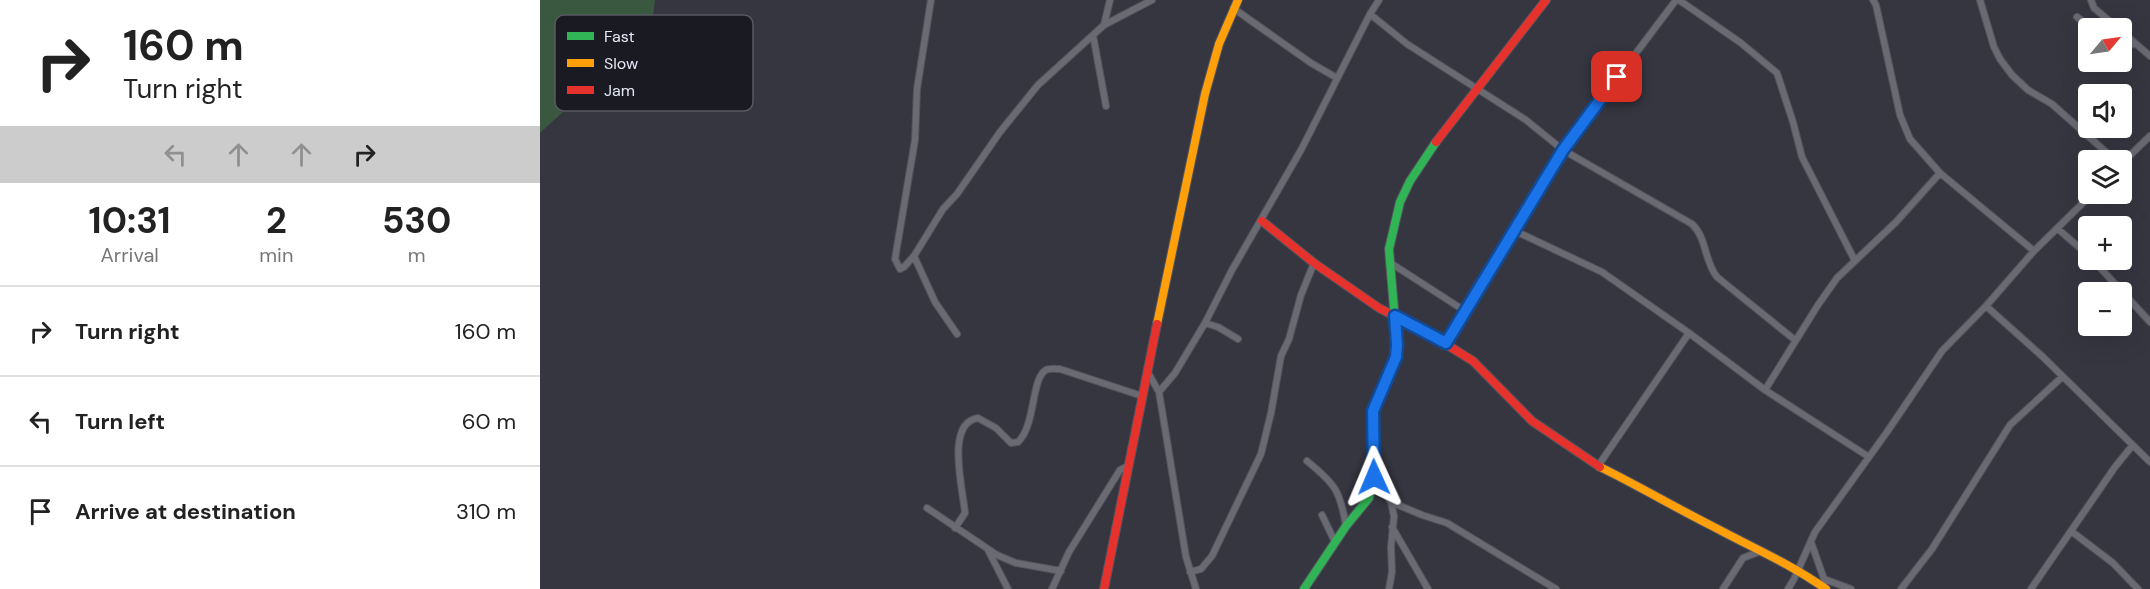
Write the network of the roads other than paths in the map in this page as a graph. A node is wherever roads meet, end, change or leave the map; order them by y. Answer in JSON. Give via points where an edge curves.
{"nodes":[{"id":1,"x":931,"y":0,"type":"edge"},
{"id":2,"x":1110,"y":0,"type":"edge"},
{"id":3,"x":1152,"y":0,"type":"edge"},
{"id":4,"x":1379,"y":0,"type":"edge"},
{"id":5,"x":1546,"y":0,"type":"edge"},
{"id":6,"x":1678,"y":0,"type":"edge"},
{"id":7,"x":1873,"y":0,"type":"edge"},
{"id":8,"x":1980,"y":0,"type":"edge"},
{"id":9,"x":2091,"y":0,"type":"edge"},
{"id":10,"x":1235,"y":4,"type":"edge"},
{"id":11,"x":1370,"y":14,"type":"junction"},
{"id":12,"x":2106,"y":18,"type":"edge"},
{"id":13,"x":1104,"y":25,"type":"junction"},
{"id":14,"x":1093,"y":35,"type":"junction"},
{"id":15,"x":2132,"y":40,"type":"edge"},
{"id":16,"x":2132,"y":44,"type":"edge"},
{"id":17,"x":2136,"y":44,"type":"junction"},
{"id":18,"x":2150,"y":56,"type":"edge"},
{"id":19,"x":1337,"y":78,"type":"junction"},
{"id":20,"x":1476,"y":89,"type":"junction"},
{"id":21,"x":1106,"y":106,"type":"dead end"},
{"id":22,"x":2150,"y":136,"type":"edge"},
{"id":23,"x":1563,"y":150,"type":"junction"},
{"id":24,"x":2104,"y":150,"type":"edge"},
{"id":25,"x":2132,"y":153,"type":"edge"},
{"id":26,"x":1940,"y":174,"type":"junction"},
{"id":27,"x":2082,"y":204,"type":"edge"},
{"id":28,"x":1262,"y":221,"type":"junction"},
{"id":29,"x":2058,"y":229,"type":"junction"},
{"id":30,"x":1513,"y":230,"type":"junction"},
{"id":31,"x":2078,"y":246,"type":"edge"},
{"id":32,"x":2034,"y":251,"type":"junction"},
{"id":33,"x":914,"y":256,"type":"junction"},
{"id":34,"x":1856,"y":261,"type":"junction"},
{"id":35,"x":1389,"y":262,"type":"junction"},
{"id":36,"x":1314,"y":263,"type":"junction"},
{"id":37,"x":2102,"y":270,"type":"edge"},
{"id":38,"x":1986,"y":306,"type":"junction"},
{"id":39,"x":1465,"y":311,"type":"junction"},
{"id":40,"x":1395,"y":316,"type":"junction"},
{"id":41,"x":2150,"y":322,"type":"edge"},
{"id":42,"x":1205,"y":323,"type":"junction"},
{"id":43,"x":1689,"y":333,"type":"junction"},
{"id":44,"x":957,"y":334,"type":"dead end"},
{"id":45,"x":1238,"y":339,"type":"dead end"},
{"id":46,"x":1795,"y":340,"type":"junction"},
{"id":47,"x":1446,"y":343,"type":"junction"},
{"id":48,"x":1147,"y":370,"type":"junction"},
{"id":49,"x":2062,"y":377,"type":"junction"},
{"id":50,"x":1765,"y":390,"type":"junction"},
{"id":51,"x":1159,"y":392,"type":"junction"},
{"id":52,"x":1142,"y":396,"type":"junction"},
{"id":53,"x":2132,"y":446,"type":"junction"},
{"id":54,"x":1869,"y":457,"type":"junction"},
{"id":55,"x":2148,"y":458,"type":"edge"},
{"id":56,"x":1307,"y":461,"type":"dead end"},
{"id":57,"x":1128,"y":466,"type":"junction"},
{"id":58,"x":1598,"y":466,"type":"junction"},
{"id":59,"x":1374,"y":477,"type":"junction"},
{"id":60,"x":1391,"y":502,"type":"junction"},
{"id":61,"x":927,"y":508,"type":"dead end"},
{"id":62,"x":1322,"y":515,"type":"dead end"},
{"id":63,"x":1346,"y":526,"type":"junction"},
{"id":64,"x":1392,"y":527,"type":"junction"},
{"id":65,"x":955,"y":528,"type":"junction"},
{"id":66,"x":2071,"y":531,"type":"junction"},
{"id":67,"x":1335,"y":542,"type":"junction"},
{"id":68,"x":1811,"y":542,"type":"junction"},
{"id":69,"x":988,"y":550,"type":"junction"},
{"id":70,"x":1761,"y":551,"type":"junction"},
{"id":71,"x":1798,"y":569,"type":"junction"},
{"id":72,"x":1061,"y":571,"type":"junction"},
{"id":73,"x":1190,"y":572,"type":"junction"},
{"id":74,"x":1824,"y":586,"type":"edge"},
{"id":75,"x":1008,"y":589,"type":"edge"},
{"id":76,"x":1052,"y":589,"type":"edge"},
{"id":77,"x":1104,"y":589,"type":"edge"},
{"id":78,"x":1196,"y":589,"type":"edge"},
{"id":79,"x":1304,"y":589,"type":"edge"},
{"id":80,"x":1389,"y":589,"type":"edge"},
{"id":81,"x":1428,"y":589,"type":"edge"},
{"id":82,"x":1556,"y":589,"type":"edge"},
{"id":83,"x":1723,"y":589,"type":"edge"},
{"id":84,"x":1788,"y":589,"type":"edge"},
{"id":85,"x":1851,"y":589,"type":"edge"},
{"id":86,"x":1901,"y":589,"type":"edge"},
{"id":87,"x":2031,"y":589,"type":"edge"},
{"id":88,"x":2138,"y":589,"type":"edge"}],
"edges":[{"from":1,"to":33,"type":"street","via":[[917,89],[915,140],[895,259],[900,269]]},
{"from":2,"to":13,"type":"street"},
{"from":3,"to":13,"type":"street"},
{"from":4,"to":11,"type":"street"},
{"from":5,"to":20,"type":"street"},
{"from":6,"to":23,"type":"street"},
{"from":6,"to":34,"type":"street","via":[[1777,73],[1802,157]]},
{"from":7,"to":26,"type":"street","via":[[1900,115],[1910,139]]},
{"from":8,"to":24,"type":"street","via":[[1994,47],[2012,75]]},
{"from":9,"to":12,"type":"street"},
{"from":10,"to":19,"type":"street","via":[[1311,63]]},
{"from":10,"to":48,"type":"street","via":[[1200,115]]},
{"from":11,"to":19,"type":"street"},
{"from":11,"to":20,"type":"street","via":[[1407,44]]},
{"from":13,"to":14,"type":"street"},
{"from":14,"to":21,"type":"street"},
{"from":14,"to":33,"type":"street","via":[[1038,85],[943,209]]},
{"from":15,"to":17,"type":"street"},
{"from":16,"to":17,"type":"street"},
{"from":17,"to":18,"type":"street"},
{"from":19,"to":28,"type":"street"},
{"from":20,"to":23,"type":"street","via":[[1526,120]]},
{"from":20,"to":35,"type":"street","via":[[1410,181],[1394,224]]},
{"from":22,"to":25,"type":"street"},
{"from":23,"to":30,"type":"street"},
{"from":23,"to":46,"type":"street","via":[[1692,224],[1700,234],[1716,277]]},
{"from":26,"to":32,"type":"street"},
{"from":26,"to":34,"type":"street"},
{"from":27,"to":29,"type":"street"},
{"from":28,"to":36,"type":"street"},
{"from":28,"to":42,"type":"street"},
{"from":29,"to":31,"type":"street"},
{"from":29,"to":32,"type":"street"},
{"from":30,"to":39,"type":"street"},
{"from":30,"to":43,"type":"street","via":[[1602,272]]},
{"from":32,"to":38,"type":"street"},
{"from":33,"to":44,"type":"street","via":[[935,302]]},
{"from":34,"to":46,"type":"street","via":[[1837,278]]},
{"from":35,"to":39,"type":"street"},
{"from":35,"to":40,"type":"street"},
{"from":36,"to":40,"type":"street"},
{"from":36,"to":73,"type":"street","via":[[1281,356],[1262,454],[1212,556],[1201,569]]},
{"from":37,"to":41,"type":"street"},
{"from":38,"to":49,"type":"street"},
{"from":38,"to":54,"type":"street","via":[[1942,351]]},
{"from":39,"to":47,"type":"street"},
{"from":40,"to":47,"type":"street"},
{"from":40,"to":59,"type":"street","via":[[1396,357],[1373,411]]},
{"from":42,"to":45,"type":"street"},
{"from":42,"to":51,"type":"street"},
{"from":43,"to":50,"type":"street"},
{"from":43,"to":58,"type":"street"},
{"from":46,"to":50,"type":"street"},
{"from":47,"to":58,"type":"street","via":[[1481,368],[1532,421]]},
{"from":48,"to":51,"type":"street"},
{"from":48,"to":52,"type":"street"},
{"from":49,"to":53,"type":"street"},
{"from":49,"to":86,"type":"street","via":[[2010,425],[1932,549]]},
{"from":50,"to":54,"type":"street"},
{"from":51,"to":73,"type":"street"},
{"from":52,"to":57,"type":"street"},
{"from":52,"to":65,"type":"street","via":[[1051,369],[1039,378],[1027,432],[1018,442],[1011,443],[978,418],[966,422],[958,454],[965,513]]},
{"from":53,"to":55,"type":"street"},
{"from":53,"to":66,"type":"street"},
{"from":54,"to":68,"type":"street"},
{"from":56,"to":63,"type":"street","via":[[1335,485]]},
{"from":57,"to":72,"type":"street","via":[[1120,470]]},
{"from":57,"to":77,"type":"street"},
{"from":58,"to":70,"type":"street"},
{"from":59,"to":60,"type":"street"},
{"from":59,"to":63,"type":"street","via":[[1369,498]]},
{"from":60,"to":64,"type":"street"},
{"from":60,"to":82,"type":"street","via":[[1447,523]]},
{"from":61,"to":65,"type":"street"},
{"from":62,"to":67,"type":"street"},
{"from":63,"to":67,"type":"street"},
{"from":64,"to":80,"type":"street"},
{"from":64,"to":81,"type":"street"},
{"from":65,"to":69,"type":"street"},
{"from":66,"to":87,"type":"street"},
{"from":66,"to":88,"type":"street","via":[[2113,563]]},
{"from":67,"to":79,"type":"street"},
{"from":68,"to":71,"type":"street"},
{"from":68,"to":74,"type":"street"},
{"from":69,"to":72,"type":"street","via":[[1016,563]]},
{"from":69,"to":75,"type":"street"},
{"from":70,"to":71,"type":"street"},
{"from":70,"to":83,"type":"street","via":[[1743,558]]},
{"from":71,"to":74,"type":"street"},
{"from":71,"to":84,"type":"street"},
{"from":72,"to":76,"type":"street"},
{"from":73,"to":78,"type":"street"},
{"from":74,"to":85,"type":"street"}]}
